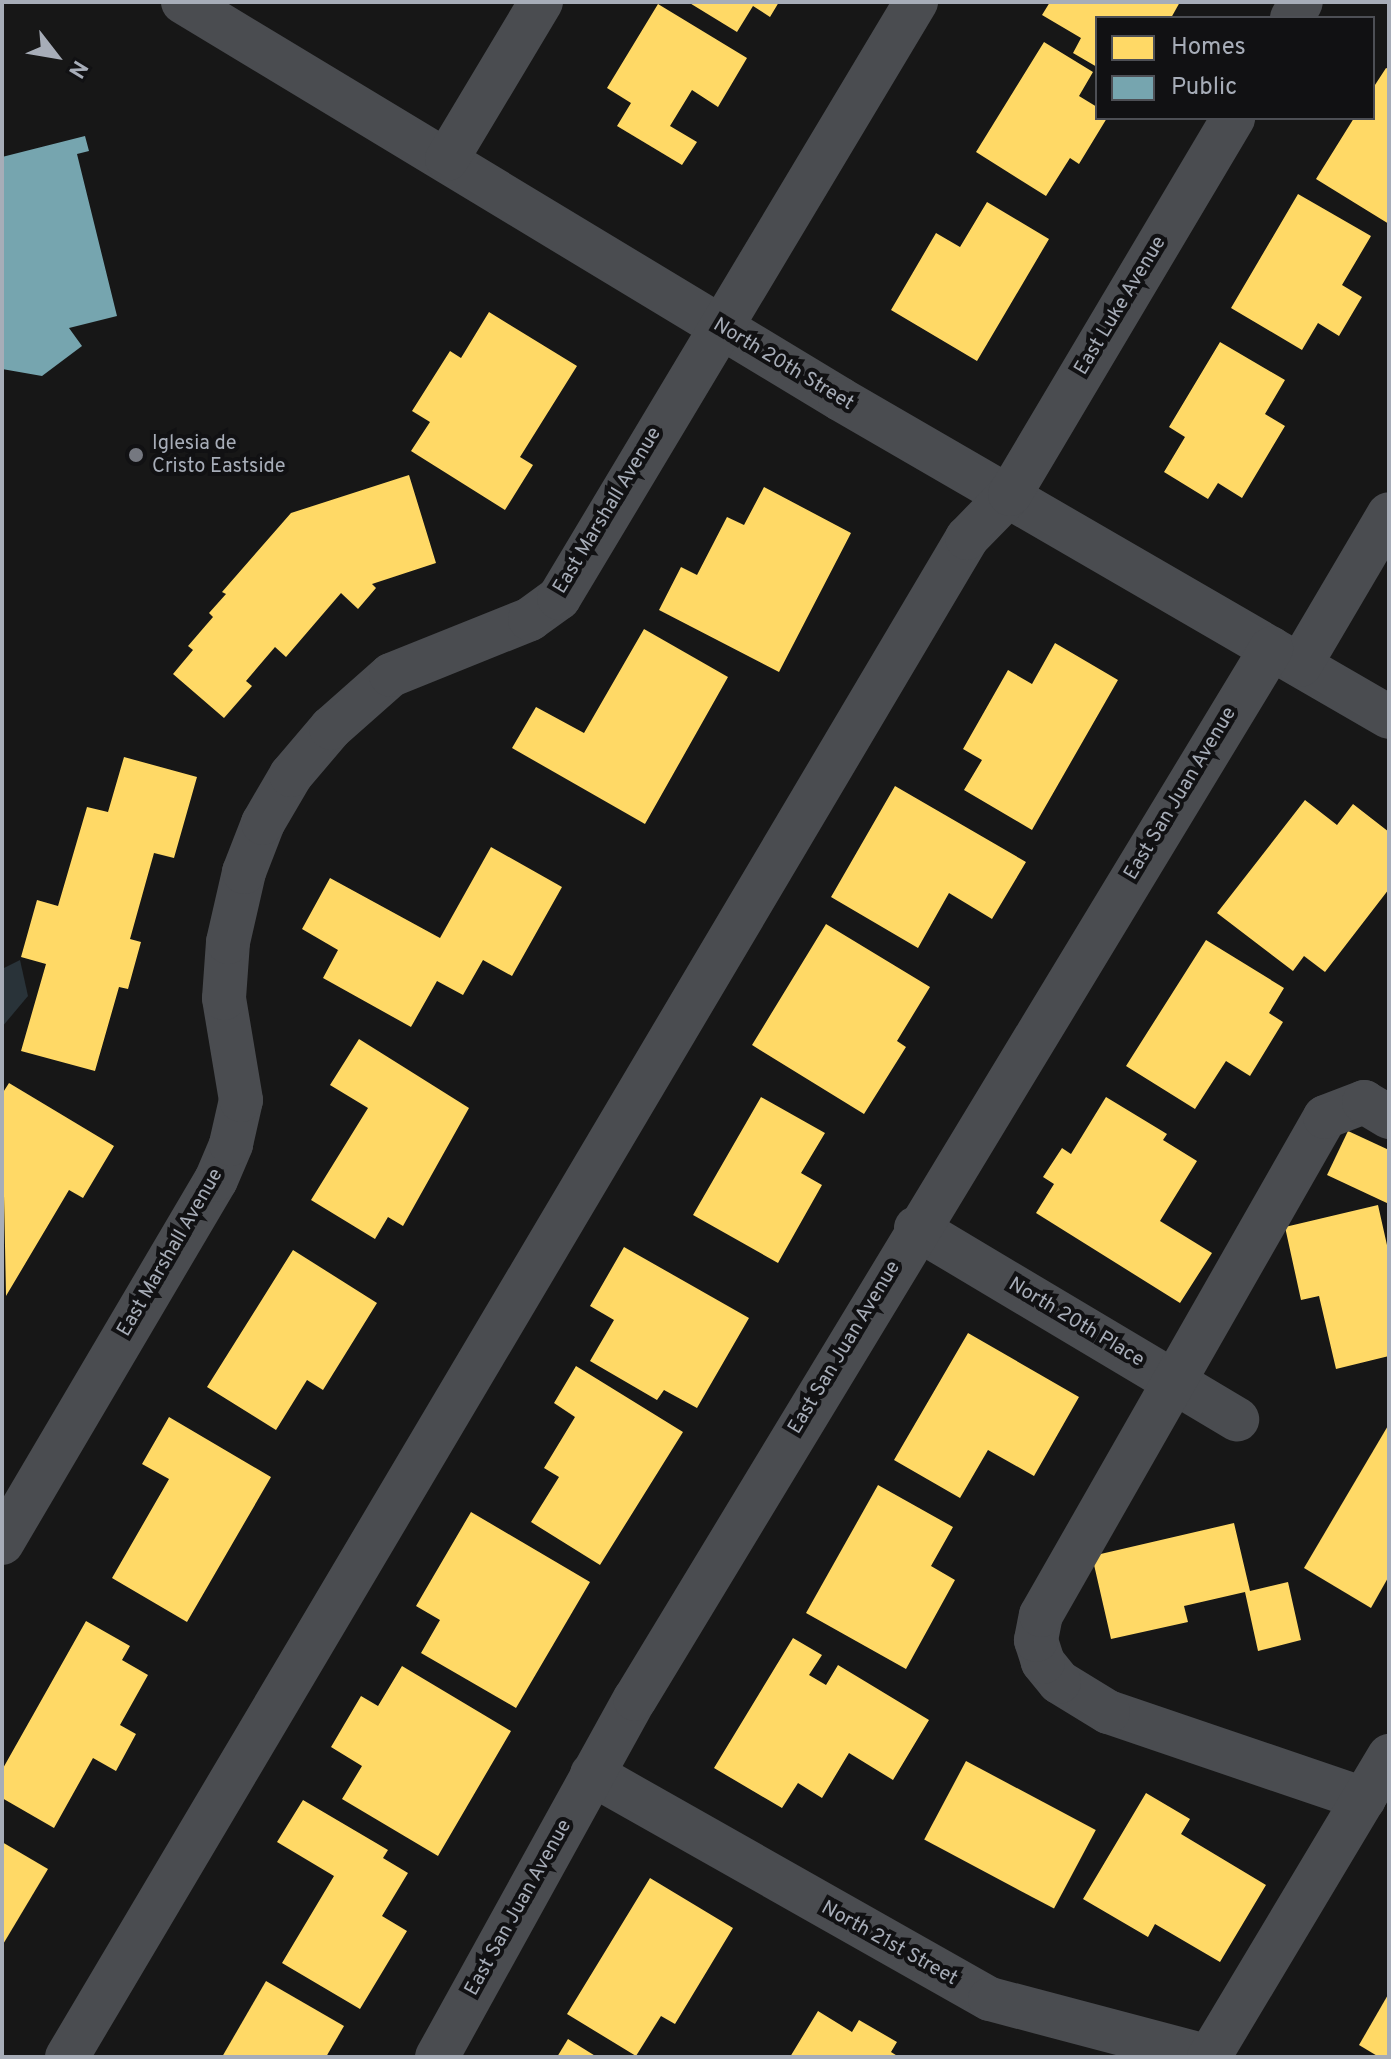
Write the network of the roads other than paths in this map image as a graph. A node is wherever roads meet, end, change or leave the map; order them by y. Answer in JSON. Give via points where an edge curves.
{"nodes":[{"id":1,"x":541,"y":2,"type":"edge"},
{"id":2,"x":916,"y":2,"type":"edge"},
{"id":3,"x":187,"y":3,"type":"edge"},
{"id":4,"x":1232,"y":120,"type":"edge"},
{"id":5,"x":447,"y":159,"type":"junction"},
{"id":6,"x":721,"y":328,"type":"junction"},
{"id":7,"x":1010,"y":494,"type":"junction"},
{"id":8,"x":1389,"y":514,"type":"edge"},
{"id":9,"x":1285,"y":657,"type":"junction"},
{"id":10,"x":1389,"y":717,"type":"edge"},
{"id":11,"x":1389,"y":1117,"type":"edge"},
{"id":12,"x":916,"y":1228,"type":"junction"},
{"id":13,"x":1173,"y":1380,"type":"junction"},
{"id":14,"x":1237,"y":1419,"type":"dead end"},
{"id":15,"x":2,"y":1543,"type":"edge"},
{"id":16,"x":1389,"y":1756,"type":"edge"},
{"id":17,"x":592,"y":1774,"type":"junction"},
{"id":18,"x":1364,"y":1799,"type":"junction"},
{"id":19,"x":67,"y":2057,"type":"edge"},
{"id":20,"x":437,"y":2057,"type":"edge"},
{"id":21,"x":1210,"y":2057,"type":"edge"}],
"edges":[{"from":1,"to":5,"type":"street"},
{"from":2,"to":6,"type":"street","name":"East Marshall Avenue"},
{"from":3,"to":5,"type":"street","name":"North 20th Street"},
{"from":4,"to":7,"type":"street","name":"East Luke Avenue"},
{"from":5,"to":6,"type":"street","name":"North 20th Street"},
{"from":6,"to":7,"type":"street","name":"North 20th Street"},
{"from":6,"to":15,"type":"street","name":"East Marshall Avenue","via":[[559,598],[530,619],[391,675],[331,728],[284,787],[244,872],[228,942],[224,998],[241,1100],[231,1144],[209,1192]]},
{"from":7,"to":9,"type":"street","name":"North 20th Street"},
{"from":7,"to":19,"type":"street","name":"East Luke Avenue","via":[[967,538]]},
{"from":8,"to":9,"type":"street","name":"East San Juan Avenue"},
{"from":9,"to":10,"type":"street","name":"North 20th Street"},
{"from":9,"to":12,"type":"street","name":"East San Juan Avenue"},
{"from":11,"to":13,"type":"street","via":[[1364,1102],[1325,1117]]},
{"from":12,"to":13,"type":"street","name":"North 20th Place"},
{"from":12,"to":17,"type":"street","name":"East San Juan Avenue"},
{"from":13,"to":14,"type":"street","name":"North 20th Place"},
{"from":13,"to":18,"type":"street","via":[[1041,1615],[1036,1640],[1043,1662],[1059,1682],[1108,1712]]},
{"from":16,"to":18,"type":"street"},
{"from":17,"to":20,"type":"street","name":"East San Juan Avenue"},
{"from":17,"to":21,"type":"street","name":"North 21st Street","via":[[990,1999]]},
{"from":18,"to":21,"type":"street"}]}
